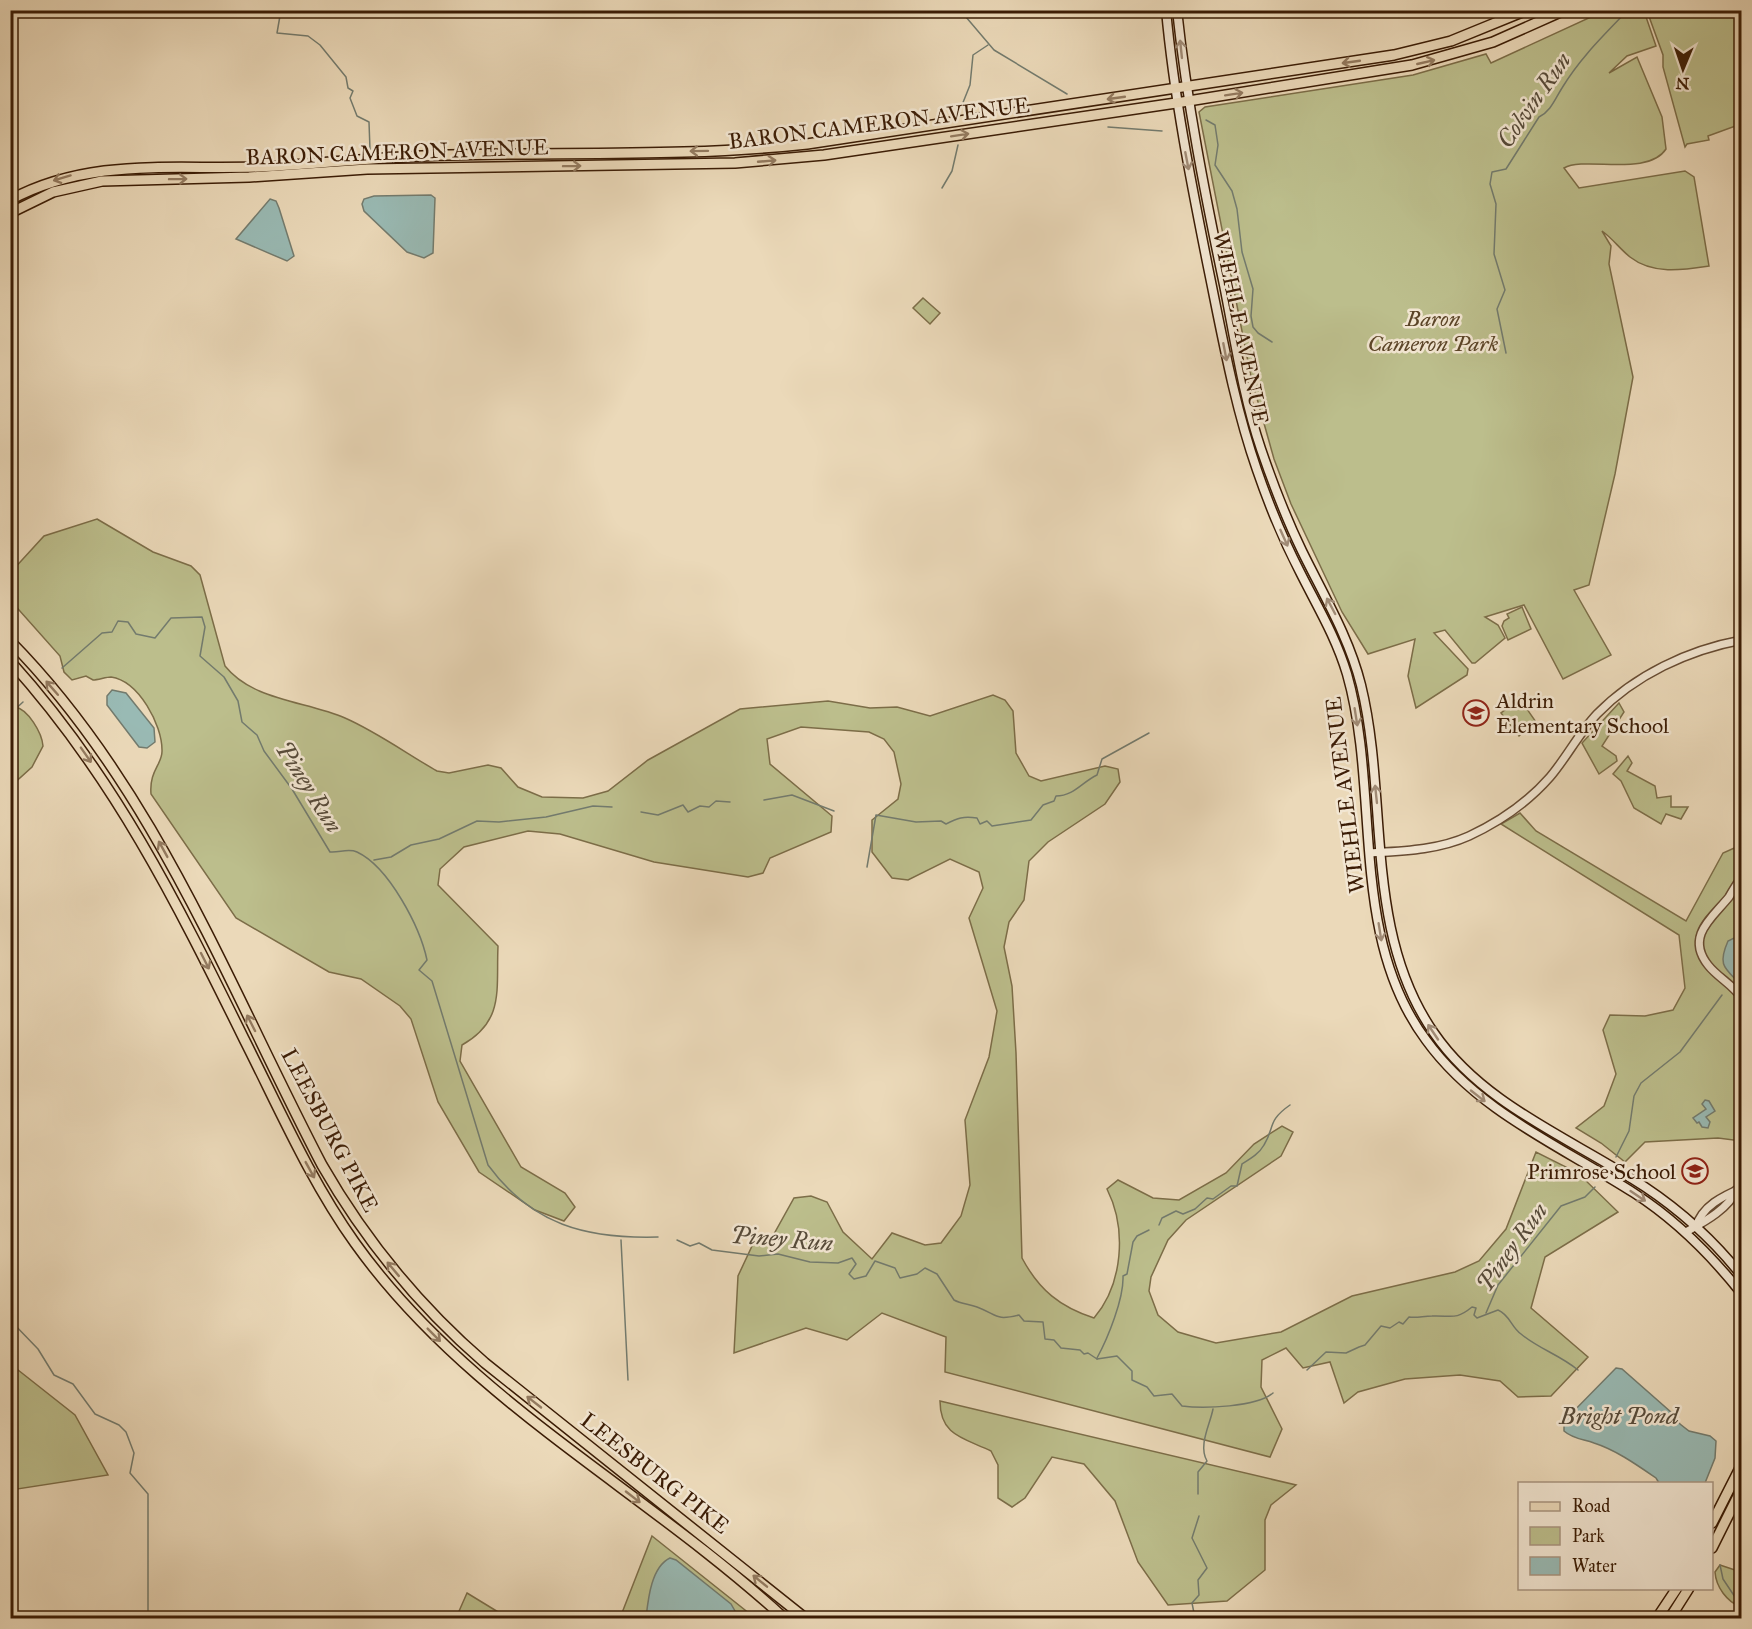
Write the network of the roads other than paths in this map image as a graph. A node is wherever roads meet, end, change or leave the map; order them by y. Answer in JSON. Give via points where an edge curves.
{"nodes":[{"id":1,"x":1166,"y":10,"type":"edge"},
{"id":2,"x":1177,"y":10,"type":"edge"},
{"id":3,"x":1527,"y":10,"type":"edge"},
{"id":4,"x":1565,"y":10,"type":"edge"},
{"id":5,"x":1186,"y":88,"type":"junction"},
{"id":6,"x":1174,"y":89,"type":"junction"},
{"id":7,"x":1188,"y":101,"type":"junction"},
{"id":8,"x":1176,"y":103,"type":"junction"},
{"id":9,"x":10,"y":200,"type":"edge"},
{"id":10,"x":10,"y":213,"type":"edge"},
{"id":11,"x":1742,"y":640,"type":"edge"},
{"id":12,"x":10,"y":641,"type":"edge"},
{"id":13,"x":10,"y":661,"type":"edge"},
{"id":14,"x":1382,"y":852,"type":"junction"},
{"id":15,"x":1371,"y":853,"type":"junction"},
{"id":16,"x":1742,"y":877,"type":"edge"},
{"id":17,"x":1742,"y":999,"type":"edge"},
{"id":18,"x":274,"y":1099,"type":"junction"},
{"id":19,"x":322,"y":1165,"type":"junction"},
{"id":20,"x":1739,"y":1189,"type":"edge"},
{"id":21,"x":1696,"y":1227,"type":"junction"},
{"id":22,"x":1686,"y":1232,"type":"junction"},
{"id":23,"x":1742,"y":1276,"type":"edge"},
{"id":24,"x":1742,"y":1294,"type":"edge"},
{"id":25,"x":522,"y":1410,"type":"junction"},
{"id":26,"x":597,"y":1451,"type":"junction"},
{"id":27,"x":1742,"y":1464,"type":"edge"},
{"id":28,"x":1742,"y":1488,"type":"edge"},
{"id":29,"x":1713,"y":1521,"type":"edge"},
{"id":30,"x":1713,"y":1546,"type":"edge"},
{"id":31,"x":1676,"y":1590,"type":"edge"},
{"id":32,"x":1688,"y":1590,"type":"edge"},
{"id":33,"x":784,"y":1618,"type":"edge"},
{"id":34,"x":805,"y":1618,"type":"edge"},
{"id":35,"x":1656,"y":1618,"type":"edge"},
{"id":36,"x":1670,"y":1618,"type":"edge"}],
"edges":[{"from":1,"to":6,"type":"main road","name":"WIEHLE AVENUE"},
{"from":5,"to":2,"type":"main road","name":"WIEHLE AVENUE","one_way":true},
{"from":3,"to":5,"type":"main road","name":"BARON CAMERON AVENUE","one_way":true,"via":[[1471,34],[1414,51]]},
{"from":7,"to":4,"type":"main road","name":"BARON CAMERON AVENUE","one_way":true,"via":[[1429,61],[1493,42]]},
{"from":5,"to":6,"type":"main road","name":"BARON CAMERON AVENUE"},
{"from":5,"to":7,"type":"main road","name":"WIEHLE AVENUE"},
{"from":6,"to":8,"type":"main road","name":"WIEHLE AVENUE"},
{"from":6,"to":9,"type":"main road","name":"BARON CAMERON AVENUE","one_way":true,"via":[[835,140],[754,148],[416,156],[261,167],[105,170],[56,180]]},
{"from":7,"to":8,"type":"main road","name":"BARON CAMERON AVENUE"},
{"from":14,"to":7,"type":"main road","name":"WIEHLE AVENUE","one_way":true,"via":[[1358,675],[1345,634],[1288,520],[1260,445],[1241,372]]},
{"from":10,"to":8,"type":"main road","name":"BARON CAMERON AVENUE","one_way":true,"via":[[53,192],[102,181],[367,169],[758,161]]},
{"from":8,"to":15,"type":"main road","name":"WIEHLE AVENUE","one_way":true,"via":[[1247,441],[1279,528],[1328,624],[1347,673],[1358,728]]},
{"from":11,"to":14,"type":"street","via":[[1679,659],[1638,681],[1597,714],[1549,778],[1492,824],[1438,846]]},
{"from":19,"to":12,"type":"main road","name":"LEESBURG PIKE","one_way":true,"via":[[155,834],[81,724]]},
{"from":13,"to":18,"type":"main road","name":"LEESBURG PIKE","one_way":true,"via":[[70,732],[138,834]]},
{"from":14,"to":15,"type":"street"},
{"from":21,"to":14,"type":"main road","name":"WIEHLE AVENUE","one_way":true,"via":[[1659,1197],[1482,1086],[1451,1055],[1414,999],[1396,951]]},
{"from":15,"to":22,"type":"main road","name":"WIEHLE AVENUE","one_way":true,"via":[[1383,948],[1401,1001],[1441,1061],[1463,1084],[1509,1118],[1651,1204]]},
{"from":16,"to":17,"type":"street","via":[[1707,918],[1700,941],[1707,964]]},
{"from":18,"to":19,"type":"main road","via":[[286,1106],[306,1146]]},
{"from":18,"to":25,"type":"main road","name":"LEESBURG PIKE","one_way":true,"via":[[322,1192],[378,1273],[454,1354]]},
{"from":26,"to":19,"type":"main road","name":"LEESBURG PIKE","one_way":true,"via":[[485,1363],[435,1317],[368,1238]]},
{"from":20,"to":21,"type":"street","via":[[1728,1192],[1703,1212]]},
{"from":21,"to":22,"type":"street"},
{"from":21,"to":23,"type":"main road","name":"WIEHLE AVENUE"},
{"from":22,"to":24,"type":"main road","name":"WIEHLE AVENUE"},
{"from":25,"to":26,"type":"main road","via":[[588,1454]]},
{"from":25,"to":33,"type":"main road","name":"LEESBURG PIKE","one_way":true},
{"from":34,"to":26,"type":"main road","name":"LEESBURG PIKE","one_way":true},
{"from":27,"to":29,"type":"main road"},
{"from":28,"to":30,"type":"main road"},
{"from":31,"to":35,"type":"main road"},
{"from":32,"to":36,"type":"main road"}]}
